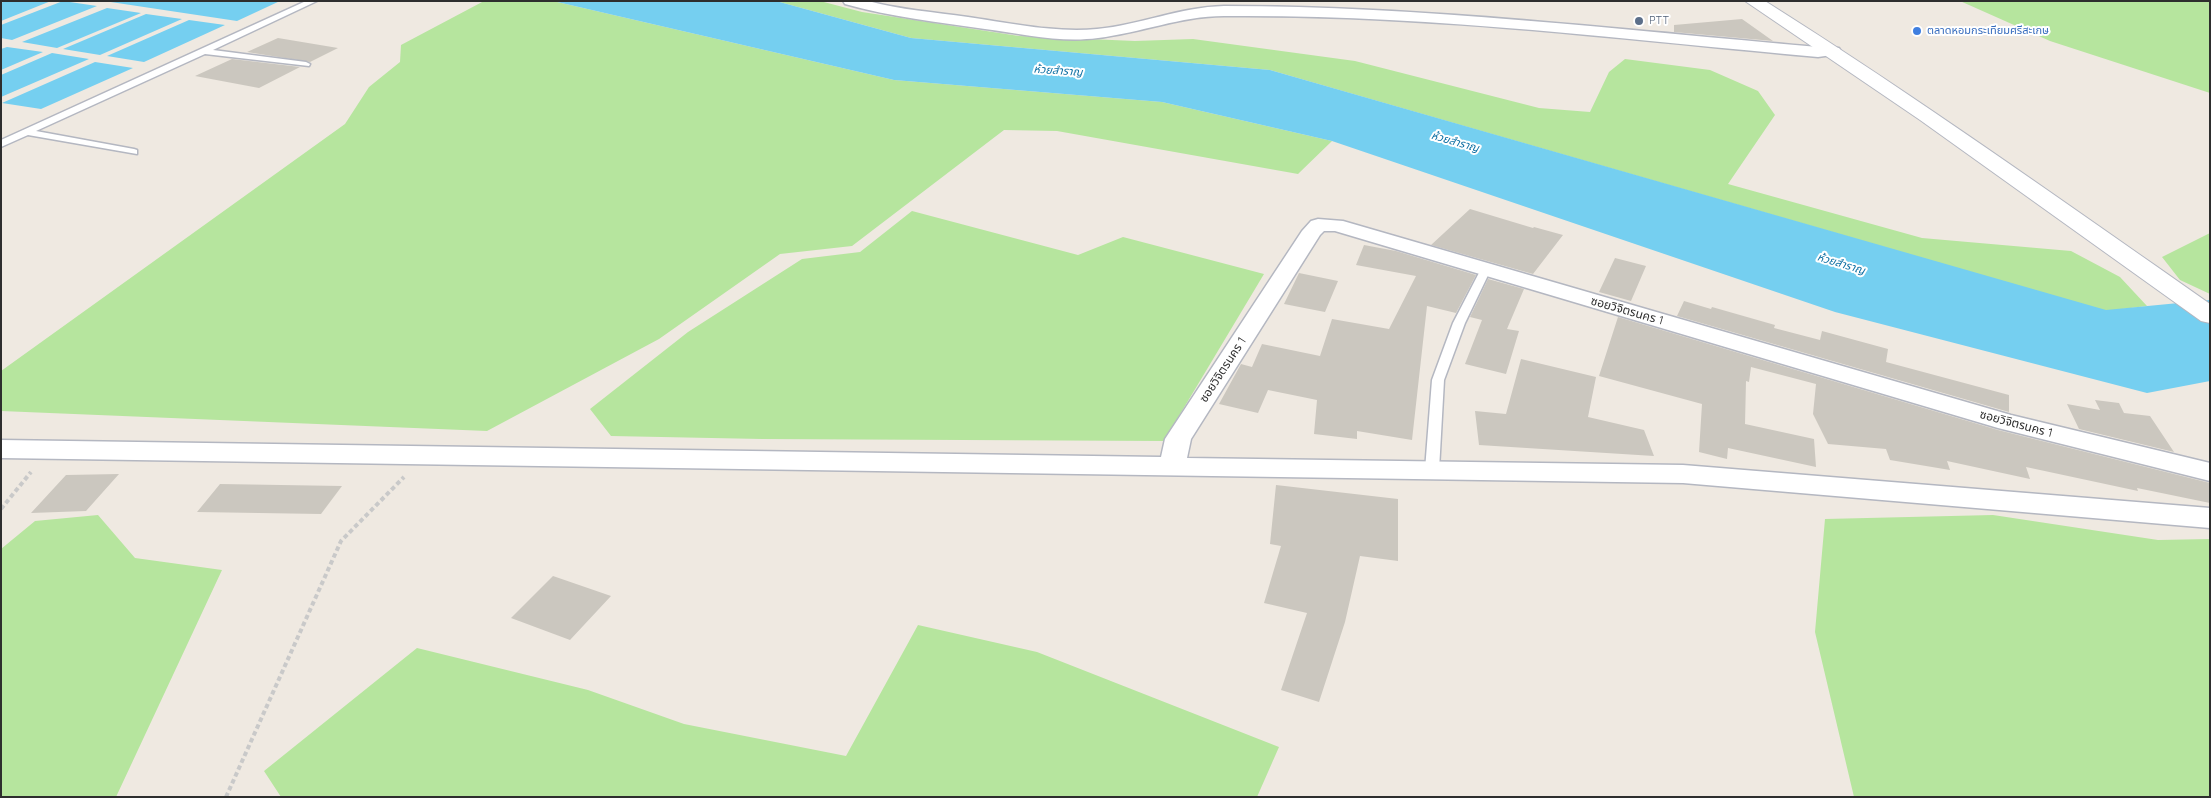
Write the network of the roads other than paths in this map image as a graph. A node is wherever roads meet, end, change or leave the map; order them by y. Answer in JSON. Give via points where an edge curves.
{"nodes":[{"id":1,"x":313,"y":1,"type":"edge"},
{"id":2,"x":850,"y":1,"type":"edge"},
{"id":3,"x":1753,"y":1,"type":"edge"},
{"id":4,"x":204,"y":51,"type":"junction"},
{"id":5,"x":1833,"y":51,"type":"junction"},
{"id":6,"x":306,"y":64,"type":"dead end"},
{"id":7,"x":26,"y":132,"type":"junction"},
{"id":8,"x":1,"y":144,"type":"edge"},
{"id":9,"x":134,"y":152,"type":"dead end"},
{"id":10,"x":1486,"y":269,"type":"junction"},
{"id":11,"x":2210,"y":316,"type":"edge"},
{"id":12,"x":1,"y":449,"type":"edge"},
{"id":13,"x":1172,"y":466,"type":"junction"},
{"id":14,"x":1432,"y":470,"type":"junction"},
{"id":15,"x":2210,"y":472,"type":"edge"},
{"id":16,"x":2210,"y":518,"type":"edge"}],
"edges":[{"from":1,"to":4,"type":"lane"},
{"from":2,"to":5,"type":"street","via":[[880,9],[1048,33],[1096,34],[1179,16],[1221,11],[1448,19]]},
{"from":3,"to":5,"type":"street"},
{"from":4,"to":6,"type":"lane"},
{"from":4,"to":7,"type":"lane"},
{"from":5,"to":11,"type":"street","via":[[1977,148]]},
{"from":7,"to":8,"type":"lane"},
{"from":7,"to":9,"type":"lane"},
{"from":10,"to":13,"type":"street","name":"ซอยวิจิตรนคร 1","via":[[1336,225],[1318,225],[1178,439]]},
{"from":10,"to":14,"type":"lane","via":[[1459,323],[1438,380]]},
{"from":10,"to":15,"type":"street","name":"ซอยวิจิตรนคร 1","via":[[2007,422]]},
{"from":12,"to":13,"type":"street"},
{"from":13,"to":14,"type":"street"},
{"from":14,"to":16,"type":"street","via":[[1683,474]]}]}
